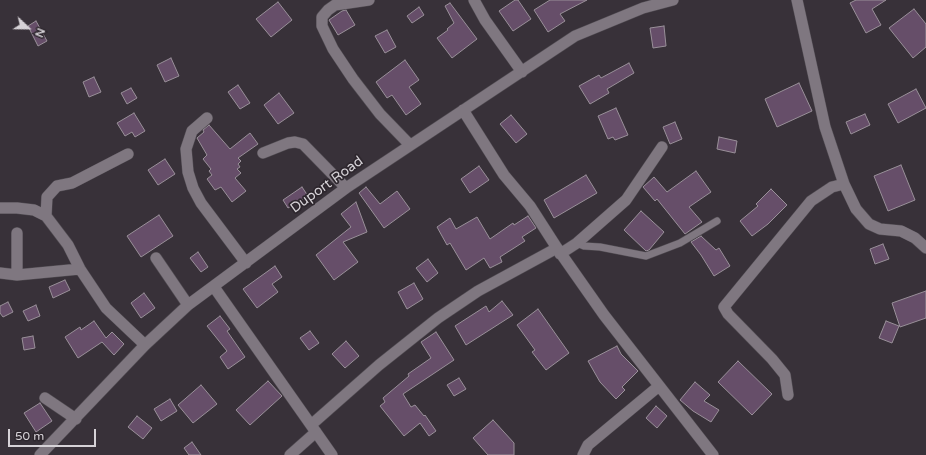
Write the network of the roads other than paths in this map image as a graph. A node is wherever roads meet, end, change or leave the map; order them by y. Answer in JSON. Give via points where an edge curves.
{"nodes":[{"id":1,"x":369,"y":0,"type":"edge"},
{"id":2,"x":474,"y":0,"type":"edge"},
{"id":3,"x":673,"y":0,"type":"edge"},
{"id":4,"x":797,"y":0,"type":"edge"},
{"id":5,"x":641,"y":4,"type":"edge"},
{"id":6,"x":522,"y":72,"type":"junction"},
{"id":7,"x":463,"y":110,"type":"junction"},
{"id":8,"x":207,"y":118,"type":"dead end"},
{"id":9,"x":410,"y":145,"type":"junction"},
{"id":10,"x":662,"y":147,"type":"dead end"},
{"id":11,"x":263,"y":153,"type":"dead end"},
{"id":12,"x":128,"y":154,"type":"dead end"},
{"id":13,"x":844,"y":184,"type":"junction"},
{"id":14,"x":346,"y":188,"type":"junction"},
{"id":15,"x":0,"y":208,"type":"edge"},
{"id":16,"x":46,"y":216,"type":"junction"},
{"id":17,"x":717,"y":221,"type":"dead end"},
{"id":18,"x":17,"y":233,"type":"dead end"},
{"id":19,"x":577,"y":243,"type":"junction"},
{"id":20,"x":926,"y":248,"type":"edge"},
{"id":21,"x":558,"y":251,"type":"junction"},
{"id":22,"x":156,"y":258,"type":"dead end"},
{"id":23,"x":246,"y":263,"type":"junction"},
{"id":24,"x":80,"y":269,"type":"junction"},
{"id":25,"x":0,"y":273,"type":"edge"},
{"id":26,"x":17,"y":275,"type":"junction"},
{"id":27,"x":214,"y":287,"type":"junction"},
{"id":28,"x":188,"y":306,"type":"junction"},
{"id":29,"x":145,"y":345,"type":"junction"},
{"id":30,"x":659,"y":386,"type":"junction"},
{"id":31,"x":788,"y":395,"type":"dead end"},
{"id":32,"x":45,"y":398,"type":"dead end"},
{"id":33,"x":76,"y":419,"type":"junction"},
{"id":34,"x":314,"y":428,"type":"junction"},
{"id":35,"x":40,"y":455,"type":"edge"},
{"id":36,"x":290,"y":455,"type":"edge"},
{"id":37,"x":332,"y":455,"type":"edge"},
{"id":38,"x":583,"y":455,"type":"edge"},
{"id":39,"x":713,"y":455,"type":"edge"}],
"edges":[{"from":1,"to":9,"type":"street","via":[[335,5],[322,17],[322,26],[333,49],[353,79],[380,114]]},
{"from":2,"to":6,"type":"street"},
{"from":3,"to":5,"type":"street","name":"Duport Road"},
{"from":4,"to":13,"type":"street","via":[[825,126]]},
{"from":5,"to":6,"type":"street","name":"Duport Road","via":[[575,36]]},
{"from":6,"to":7,"type":"street","name":"Duport Road"},
{"from":7,"to":9,"type":"street","name":"Duport Road"},
{"from":7,"to":21,"type":"street","via":[[504,175],[530,206]]},
{"from":8,"to":23,"type":"street","via":[[192,130],[186,150],[188,172],[201,203]]},
{"from":9,"to":14,"type":"street","name":"Duport Road"},
{"from":10,"to":19,"type":"street","via":[[626,200]]},
{"from":11,"to":14,"type":"street","via":[[288,143],[303,144]]},
{"from":12,"to":16,"type":"street","via":[[72,183],[57,186],[47,196]]},
{"from":13,"to":20,"type":"street","via":[[856,209],[869,224],[880,229],[901,230]]},
{"from":13,"to":31,"type":"street","via":[[832,187],[811,201],[724,307],[785,375]]},
{"from":14,"to":23,"type":"street","name":"Duport Road"},
{"from":15,"to":16,"type":"street","via":[[34,210]]},
{"from":16,"to":24,"type":"street","via":[[68,245]]},
{"from":17,"to":19,"type":"lane","via":[[680,243],[646,256]]},
{"from":18,"to":26,"type":"street"},
{"from":19,"to":21,"type":"street"},
{"from":21,"to":30,"type":"street"},
{"from":21,"to":34,"type":"street","via":[[478,291],[438,318],[379,365]]},
{"from":22,"to":28,"type":"street"},
{"from":23,"to":27,"type":"street","name":"Duport Road"},
{"from":24,"to":26,"type":"street"},
{"from":24,"to":29,"type":"street","via":[[106,308]]},
{"from":25,"to":26,"type":"street"},
{"from":27,"to":28,"type":"street","name":"Duport Road"},
{"from":27,"to":34,"type":"street"},
{"from":28,"to":29,"type":"street","name":"Duport Road"},
{"from":29,"to":33,"type":"street","name":"Duport Road"},
{"from":30,"to":38,"type":"street","via":[[588,445]]},
{"from":30,"to":39,"type":"street"},
{"from":32,"to":33,"type":"street"},
{"from":33,"to":35,"type":"street","name":"Duport Road"},
{"from":34,"to":36,"type":"street"},
{"from":34,"to":37,"type":"street"}]}
